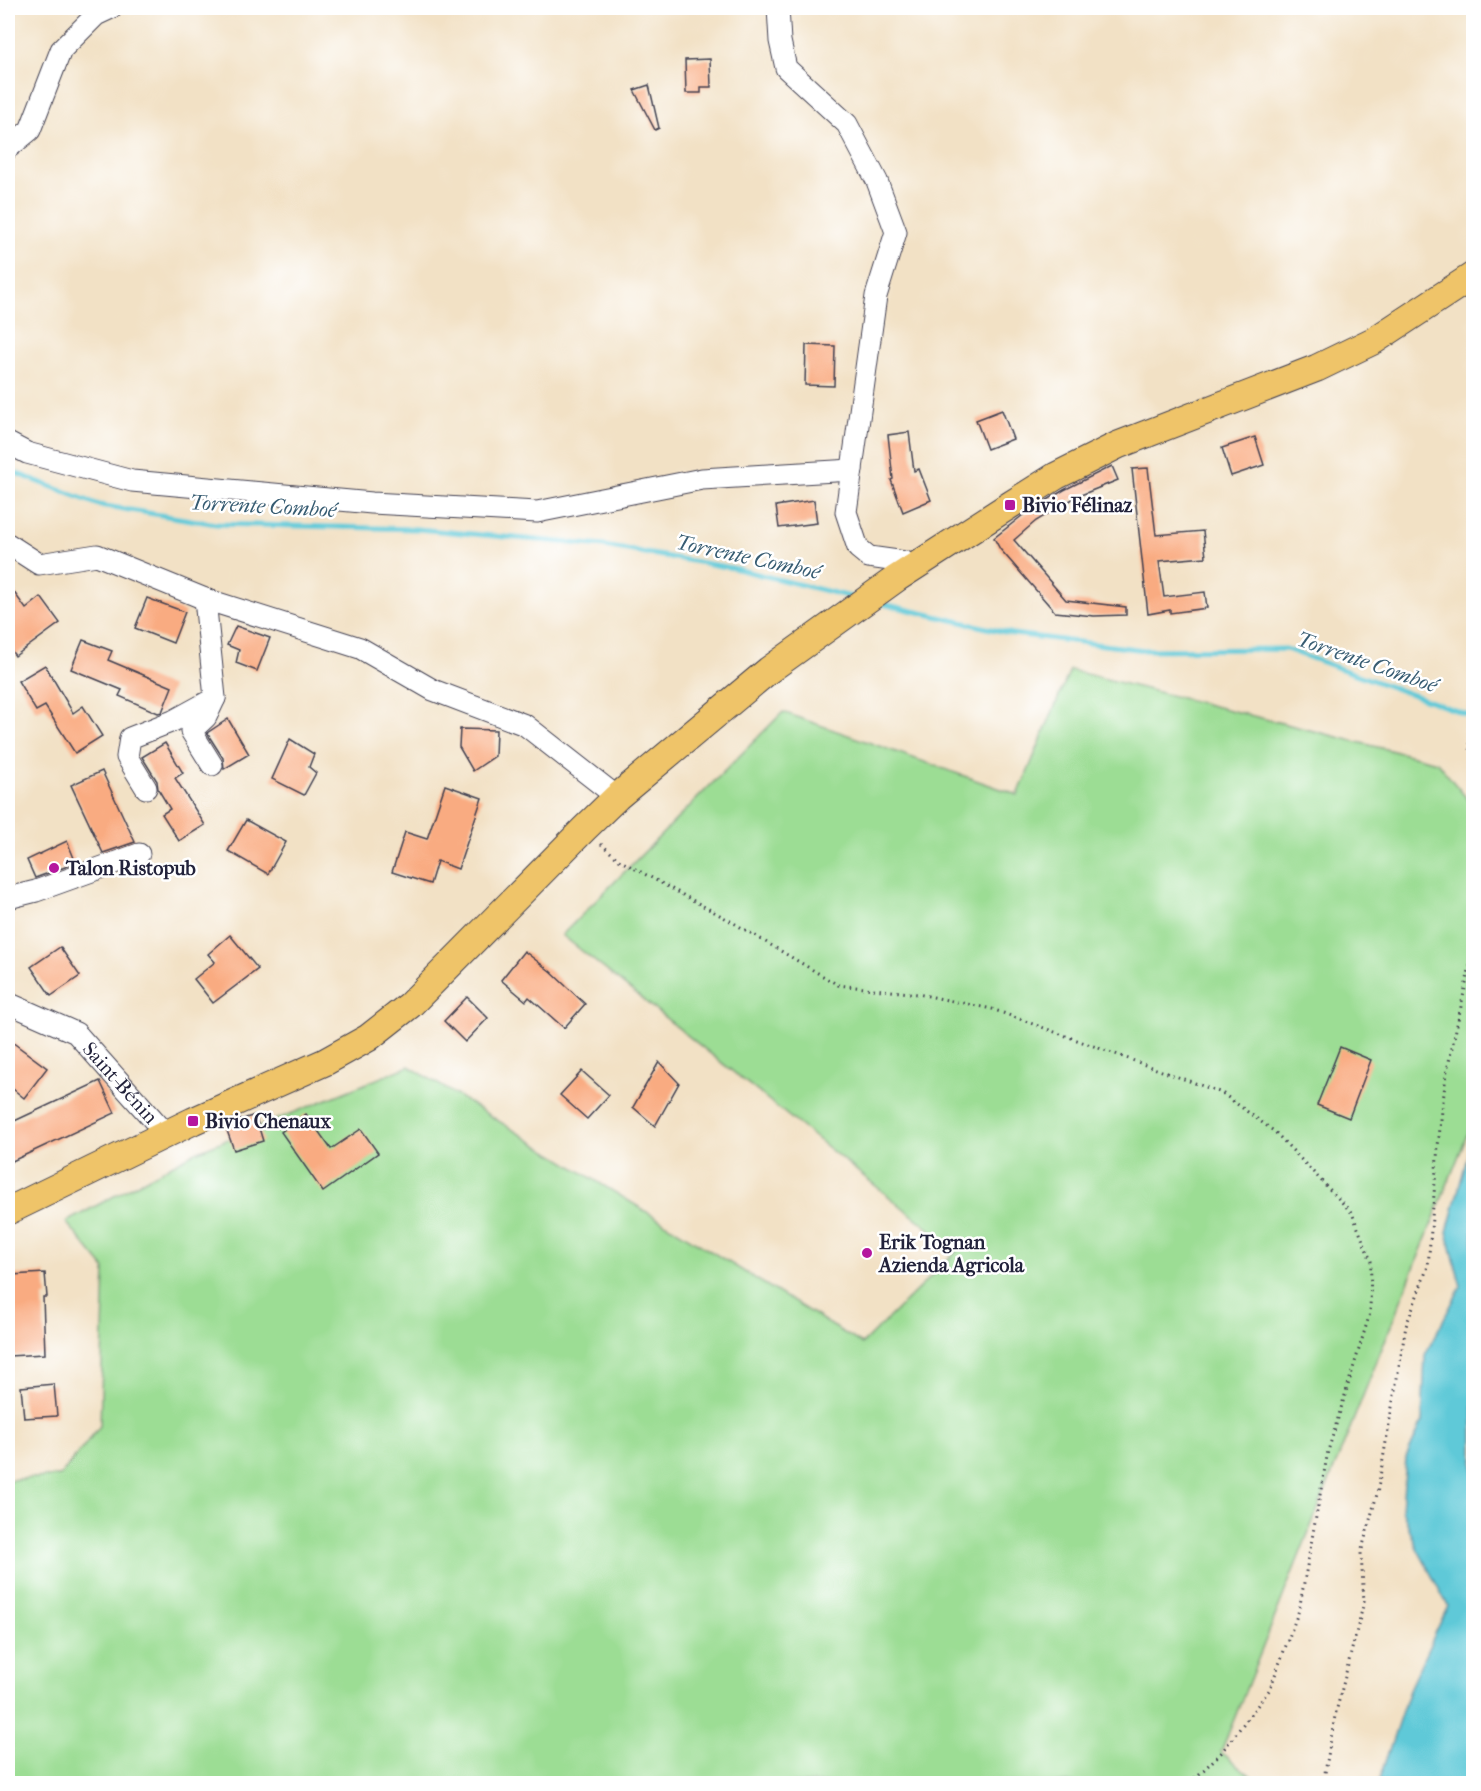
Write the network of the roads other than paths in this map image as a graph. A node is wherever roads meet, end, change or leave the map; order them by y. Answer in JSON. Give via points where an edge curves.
{"nodes":[{"id":1,"x":111,"y":8,"type":"edge"},
{"id":2,"x":778,"y":8,"type":"edge"},
{"id":3,"x":8,"y":148,"type":"edge"},
{"id":4,"x":1473,"y":275,"type":"edge"},
{"id":5,"x":8,"y":443,"type":"edge"},
{"id":6,"x":852,"y":471,"type":"junction"},
{"id":7,"x":8,"y":544,"type":"edge"},
{"id":8,"x":904,"y":573,"type":"junction"},
{"id":9,"x":205,"y":598,"type":"junction"},
{"id":10,"x":215,"y":698,"type":"junction"},
{"id":11,"x":212,"y":765,"type":"dead end"},
{"id":12,"x":146,"y":788,"type":"dead end"},
{"id":13,"x":617,"y":797,"type":"junction"},
{"id":14,"x":139,"y":854,"type":"dead end"},
{"id":15,"x":8,"y":898,"type":"edge"},
{"id":16,"x":8,"y":1003,"type":"edge"},
{"id":17,"x":167,"y":1136,"type":"junction"},
{"id":18,"x":8,"y":1211,"type":"edge"}],
"edges":[{"from":1,"to":3,"type":"street","via":[[96,15],[61,50],[30,130]]},
{"from":2,"to":6,"type":"street","via":[[786,68],[848,124],[877,181],[896,231],[876,296]]},
{"from":4,"to":8,"type":"main road","via":[[1375,340],[1317,368],[1118,445],[1056,476]]},
{"from":5,"to":6,"type":"street","via":[[27,453],[132,481],[372,503],[537,512],[702,479]]},
{"from":6,"to":8,"type":"street","via":[[846,512],[858,548],[869,557],[905,562]]},
{"from":7,"to":9,"type":"street","via":[[39,564],[98,555]]},
{"from":8,"to":13,"type":"main road","via":[[769,670]]},
{"from":9,"to":10,"type":"street"},
{"from":9,"to":13,"type":"street","via":[[360,648],[433,690],[525,725]]},
{"from":10,"to":11,"type":"street","via":[[206,717],[191,731]]},
{"from":10,"to":12,"type":"street","via":[[130,738],[127,757]]},
{"from":13,"to":17,"type":"main road","via":[[410,1005],[368,1038]]},
{"from":14,"to":15,"type":"street"},
{"from":16,"to":17,"type":"street","name":"Saint-Bénin","via":[[76,1033]]},
{"from":17,"to":18,"type":"main road"}]}
